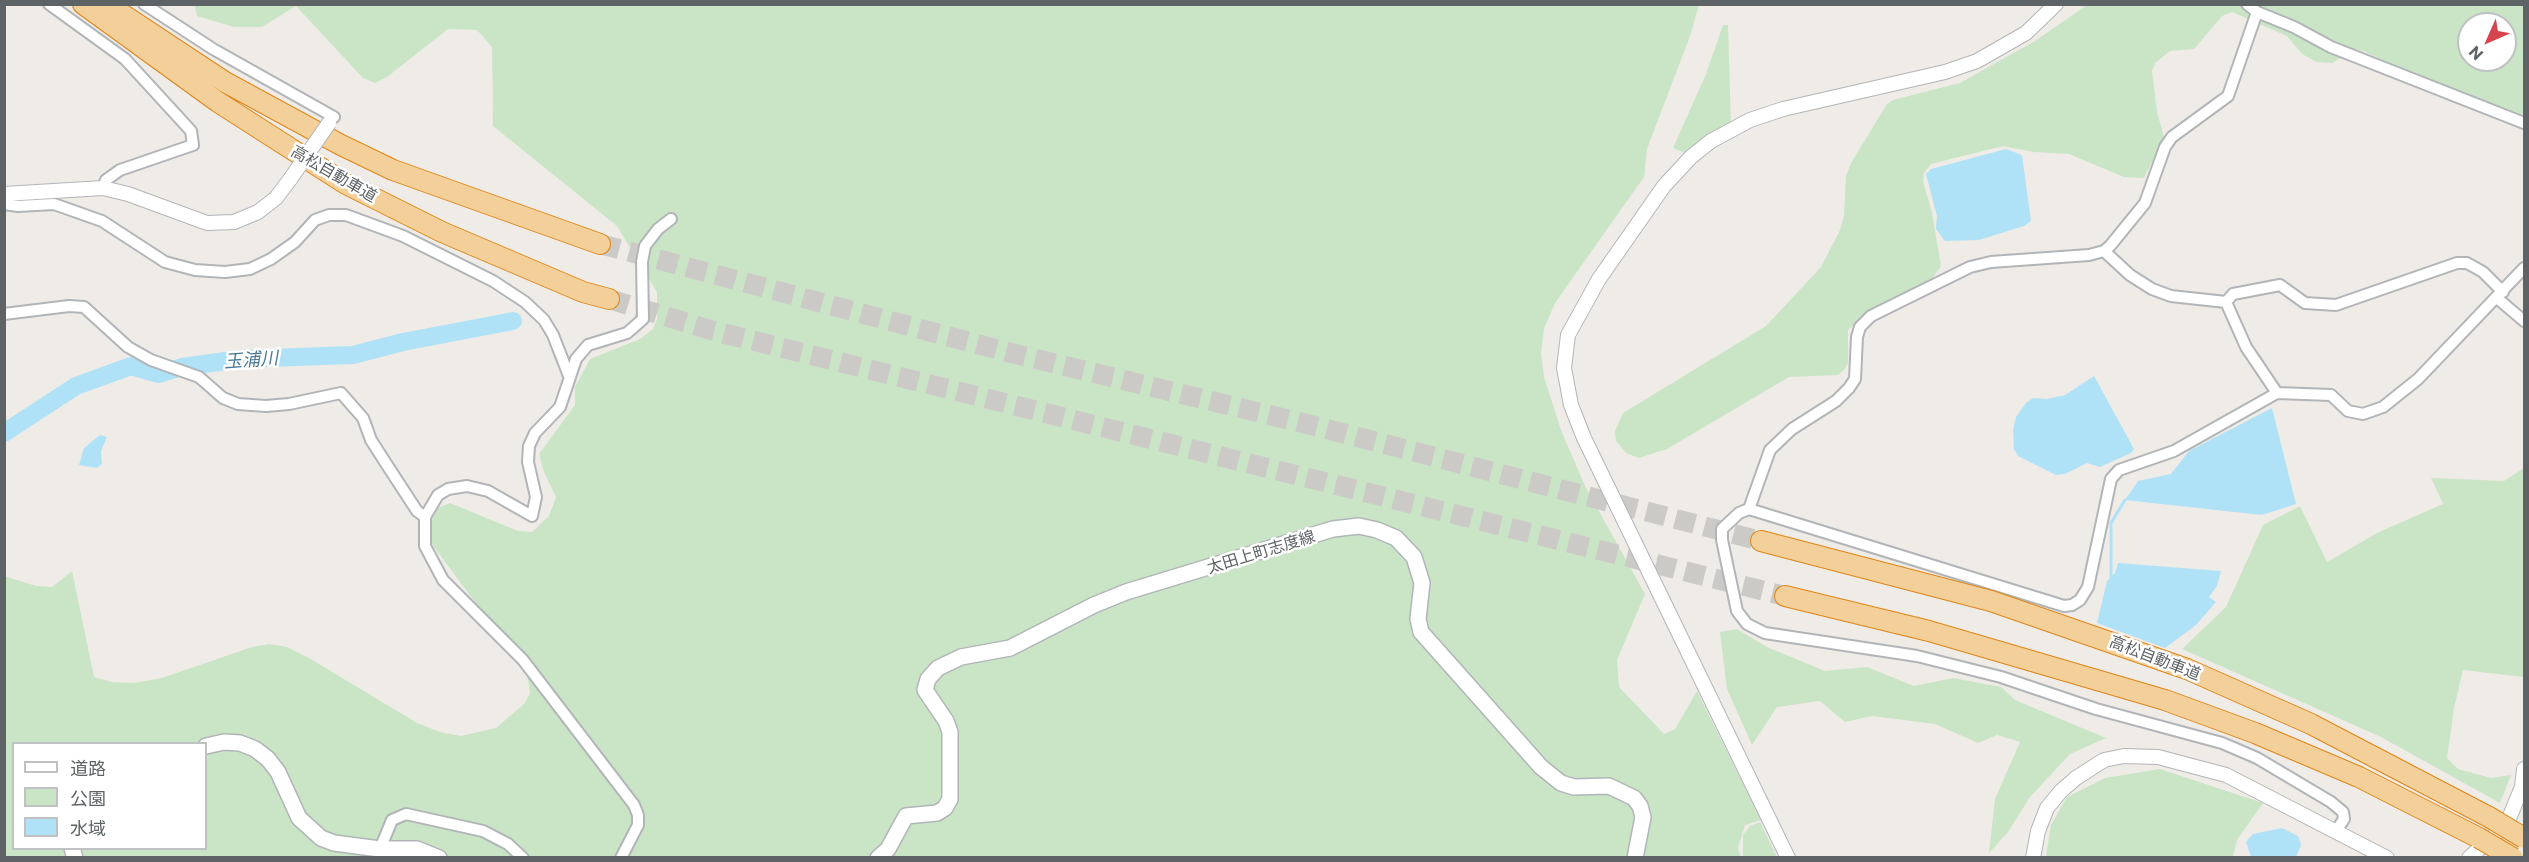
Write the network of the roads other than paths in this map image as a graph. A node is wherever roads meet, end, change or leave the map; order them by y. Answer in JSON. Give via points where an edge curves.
{"nodes":[{"id":1,"x":49,"y":4,"type":"edge"},
{"id":2,"x":83,"y":4,"type":"edge"},
{"id":3,"x":107,"y":4,"type":"edge"},
{"id":4,"x":144,"y":4,"type":"edge"},
{"id":5,"x":2056,"y":4,"type":"edge"},
{"id":6,"x":2247,"y":4,"type":"edge"},
{"id":7,"x":2257,"y":12,"type":"junction"},
{"id":8,"x":332,"y":120,"type":"joint"},
{"id":9,"x":2524,"y":123,"type":"edge"},
{"id":10,"x":103,"y":188,"type":"junction"},
{"id":11,"x":4,"y":194,"type":"edge"},
{"id":12,"x":4,"y":204,"type":"edge"},
{"id":13,"x":671,"y":219,"type":"dead end"},
{"id":14,"x":600,"y":244,"type":"tunnel mouth"},
{"id":15,"x":2104,"y":251,"type":"junction"},
{"id":16,"x":2524,"y":268,"type":"edge"},
{"id":17,"x":2500,"y":295,"type":"junction"},
{"id":18,"x":609,"y":299,"type":"tunnel mouth"},
{"id":19,"x":2226,"y":302,"type":"junction"},
{"id":20,"x":4,"y":314,"type":"edge"},
{"id":21,"x":2524,"y":321,"type":"edge"},
{"id":22,"x":569,"y":376,"type":"junction"},
{"id":23,"x":2277,"y":393,"type":"junction"},
{"id":24,"x":1749,"y":509,"type":"junction"},
{"id":25,"x":425,"y":517,"type":"junction"},
{"id":26,"x":1761,"y":541,"type":"tunnel mouth"},
{"id":27,"x":1785,"y":596,"type":"tunnel mouth"},
{"id":28,"x":207,"y":746,"type":"edge"},
{"id":29,"x":2524,"y":769,"type":"edge"},
{"id":30,"x":2523,"y":788,"type":"edge"},
{"id":31,"x":2336,"y":831,"type":"junction"},
{"id":32,"x":2524,"y":838,"type":"edge"},
{"id":33,"x":380,"y":849,"type":"junction"},
{"id":34,"x":440,"y":858,"type":"edge"},
{"id":35,"x":523,"y":858,"type":"edge"},
{"id":36,"x":621,"y":858,"type":"edge"},
{"id":37,"x":878,"y":858,"type":"edge"},
{"id":38,"x":1635,"y":858,"type":"edge"},
{"id":39,"x":1788,"y":858,"type":"edge"},
{"id":40,"x":2033,"y":858,"type":"edge"},
{"id":41,"x":2387,"y":858,"type":"edge"},
{"id":42,"x":2469,"y":858,"type":"edge"},
{"id":43,"x":2513,"y":858,"type":"edge"}],
"edges":[{"from":1,"to":10,"type":"street","via":[[125,59],[191,131],[193,145],[120,170],[106,180]]},
{"from":2,"to":18,"type":"highway","name":"高松自動車道","via":[[218,102],[346,184],[442,232]]},
{"from":3,"to":14,"type":"highway","name":"高松自動車道","via":[[225,82],[341,145],[393,170]]},
{"from":4,"to":8,"type":"street"},
{"from":5,"to":39,"type":"street","via":[[2026,33],[1977,61],[1783,109],[1750,120],[1710,141],[1664,186],[1599,279],[1568,335],[1564,368],[1571,405],[1584,438]]},
{"from":6,"to":7,"type":"street"},
{"from":7,"to":9,"type":"street","via":[[2331,47]]},
{"from":7,"to":15,"type":"street","via":[[2228,96],[2172,137],[2145,203]]},
{"from":8,"to":10,"type":"street","bridge":true,"via":[[276,198],[258,212],[234,222],[207,223]]},
{"from":10,"to":11,"type":"street"},
{"from":12,"to":22,"type":"street","via":[[54,204],[102,221],[165,262],[225,272],[250,269],[271,259],[295,242],[315,220],[346,215],[403,236],[493,281],[525,302],[554,335]]},
{"from":13,"to":22,"type":"street","via":[[645,246],[643,319],[627,333],[588,345]]},
{"from":15,"to":19,"type":"street","via":[[2152,289],[2171,296]]},
{"from":15,"to":24,"type":"street","via":[[1970,267],[1871,316],[1860,327],[1855,378],[1849,388],[1770,450]]},
{"from":16,"to":17,"type":"street"},
{"from":17,"to":19,"type":"street","via":[[2483,272],[2467,262],[2336,305],[2305,303],[2280,285],[2233,294]]},
{"from":17,"to":21,"type":"street"},
{"from":17,"to":23,"type":"street","via":[[2418,379],[2384,406],[2363,414],[2348,411],[2331,395]]},
{"from":19,"to":23,"type":"street","via":[[2246,347]]},
{"from":20,"to":25,"type":"street","via":[[69,306],[84,308],[128,347],[151,360],[199,377],[223,398],[238,404],[289,404],[341,393],[363,418],[371,440],[417,511]]},
{"from":22,"to":25,"type":"street","via":[[560,407],[535,433],[529,446],[528,462],[536,497],[532,516],[489,491],[467,486],[438,495]]},
{"from":23,"to":24,"type":"street","via":[[2174,451],[2119,470],[2111,478],[2088,587],[2072,605],[2064,606]]},
{"from":24,"to":31,"type":"street","via":[[1722,529],[1737,611],[1747,624],[1765,633],[1917,656],[2001,676],[2096,709],[2222,743],[2257,758],[2331,802],[2343,812],[2344,819]]},
{"from":25,"to":36,"type":"street","via":[[425,546],[443,580],[523,660],[634,805],[638,825]]},
{"from":26,"to":32,"type":"highway","name":"高松自動車道","bridge":true,"via":[[1991,601],[2187,669],[2312,724]]},
{"from":27,"to":43,"type":"highway","bridge":true,"via":[[1940,634],[2165,700],[2360,777]]},
{"from":28,"to":33,"type":"main road","via":[[240,743],[255,749],[278,772],[299,818],[309,830],[334,843]]},
{"from":29,"to":30,"type":"street"},
{"from":30,"to":42,"type":"street","via":[[2501,829]]},
{"from":31,"to":40,"type":"street","via":[[2226,775],[2158,757],[2124,756],[2104,760],[2061,791],[2047,808]]},
{"from":31,"to":41,"type":"street"},
{"from":33,"to":34,"type":"main road","via":[[417,849]]},
{"from":33,"to":35,"type":"street","via":[[392,820],[406,814],[483,831],[508,844]]},
{"from":37,"to":38,"type":"main road","name":"太田上町志度線","via":[[888,849],[906,816],[937,813],[950,799],[950,732],[926,690],[928,679],[938,668],[961,657],[1010,648],[1126,592],[1333,529],[1359,526],[1396,538],[1414,557],[1422,583],[1418,619],[1422,632],[1541,767],[1574,787],[1609,786],[1634,798],[1643,817]]}]}
